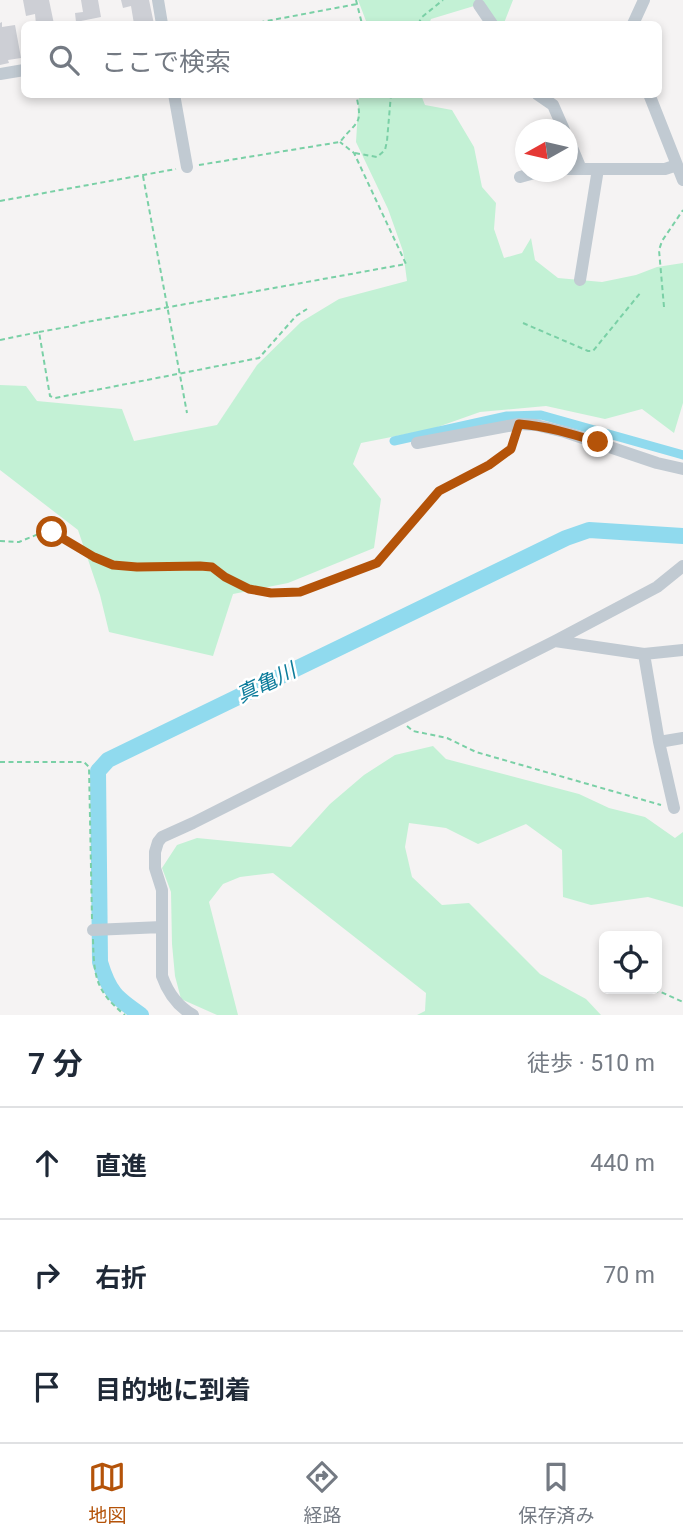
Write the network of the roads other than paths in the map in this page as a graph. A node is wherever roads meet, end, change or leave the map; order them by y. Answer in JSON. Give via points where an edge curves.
{"nodes":[{"id":1,"x":158,"y":0,"type":"edge"},
{"id":2,"x":644,"y":0,"type":"edge"},
{"id":3,"x":479,"y":5,"type":"dead end"},
{"id":4,"x":162,"y":21,"type":"edge"},
{"id":5,"x":490,"y":21,"type":"edge"},
{"id":6,"x":634,"y":21,"type":"edge"},
{"id":7,"x":21,"y":70,"type":"edge"},
{"id":8,"x":0,"y":74,"type":"edge"},
{"id":9,"x":175,"y":98,"type":"edge"},
{"id":10,"x":543,"y":98,"type":"edge"},
{"id":11,"x":651,"y":98,"type":"edge"},
{"id":12,"x":560,"y":119,"type":"edge"},
{"id":13,"x":677,"y":165,"type":"junction"},
{"id":14,"x":187,"y":167,"type":"road end"},
{"id":15,"x":578,"y":169,"type":"edge"},
{"id":16,"x":598,"y":169,"type":"junction"},
{"id":17,"x":683,"y":180,"type":"edge"},
{"id":18,"x":580,"y":280,"type":"dead end"},
{"id":19,"x":417,"y":443,"type":"dead end"},
{"id":20,"x":683,"y":469,"type":"edge"},
{"id":21,"x":683,"y":566,"type":"edge"},
{"id":22,"x":555,"y":641,"type":"junction"},
{"id":23,"x":683,"y":650,"type":"edge"},
{"id":24,"x":644,"y":654,"type":"junction"},
{"id":25,"x":683,"y":738,"type":"edge"},
{"id":26,"x":659,"y":742,"type":"junction"},
{"id":27,"x":674,"y":808,"type":"road end"},
{"id":28,"x":162,"y":927,"type":"junction"},
{"id":29,"x":93,"y":930,"type":"road end"},
{"id":30,"x":193,"y":1015,"type":"edge"}],
"edges":[{"from":1,"to":4,"type":"street"},
{"from":2,"to":6,"type":"street"},
{"from":3,"to":5,"type":"street"},
{"from":7,"to":8,"type":"street"},
{"from":9,"to":14,"type":"street"},
{"from":10,"to":12,"type":"street","via":[[554,105]]},
{"from":11,"to":13,"type":"street"},
{"from":13,"to":16,"type":"street"},
{"from":13,"to":17,"type":"street"},
{"from":15,"to":16,"type":"street"},
{"from":16,"to":18,"type":"street"},
{"from":19,"to":20,"type":"street","via":[[519,424],[536,425]]},
{"from":21,"to":22,"type":"street","via":[[657,587]]},
{"from":22,"to":24,"type":"street"},
{"from":22,"to":28,"type":"street","via":[[162,837],[155,852]]},
{"from":23,"to":24,"type":"street"},
{"from":24,"to":26,"type":"street"},
{"from":25,"to":26,"type":"street"},
{"from":26,"to":27,"type":"street"},
{"from":28,"to":29,"type":"street"},
{"from":28,"to":30,"type":"street","via":[[162,976],[174,1000]]}]}
